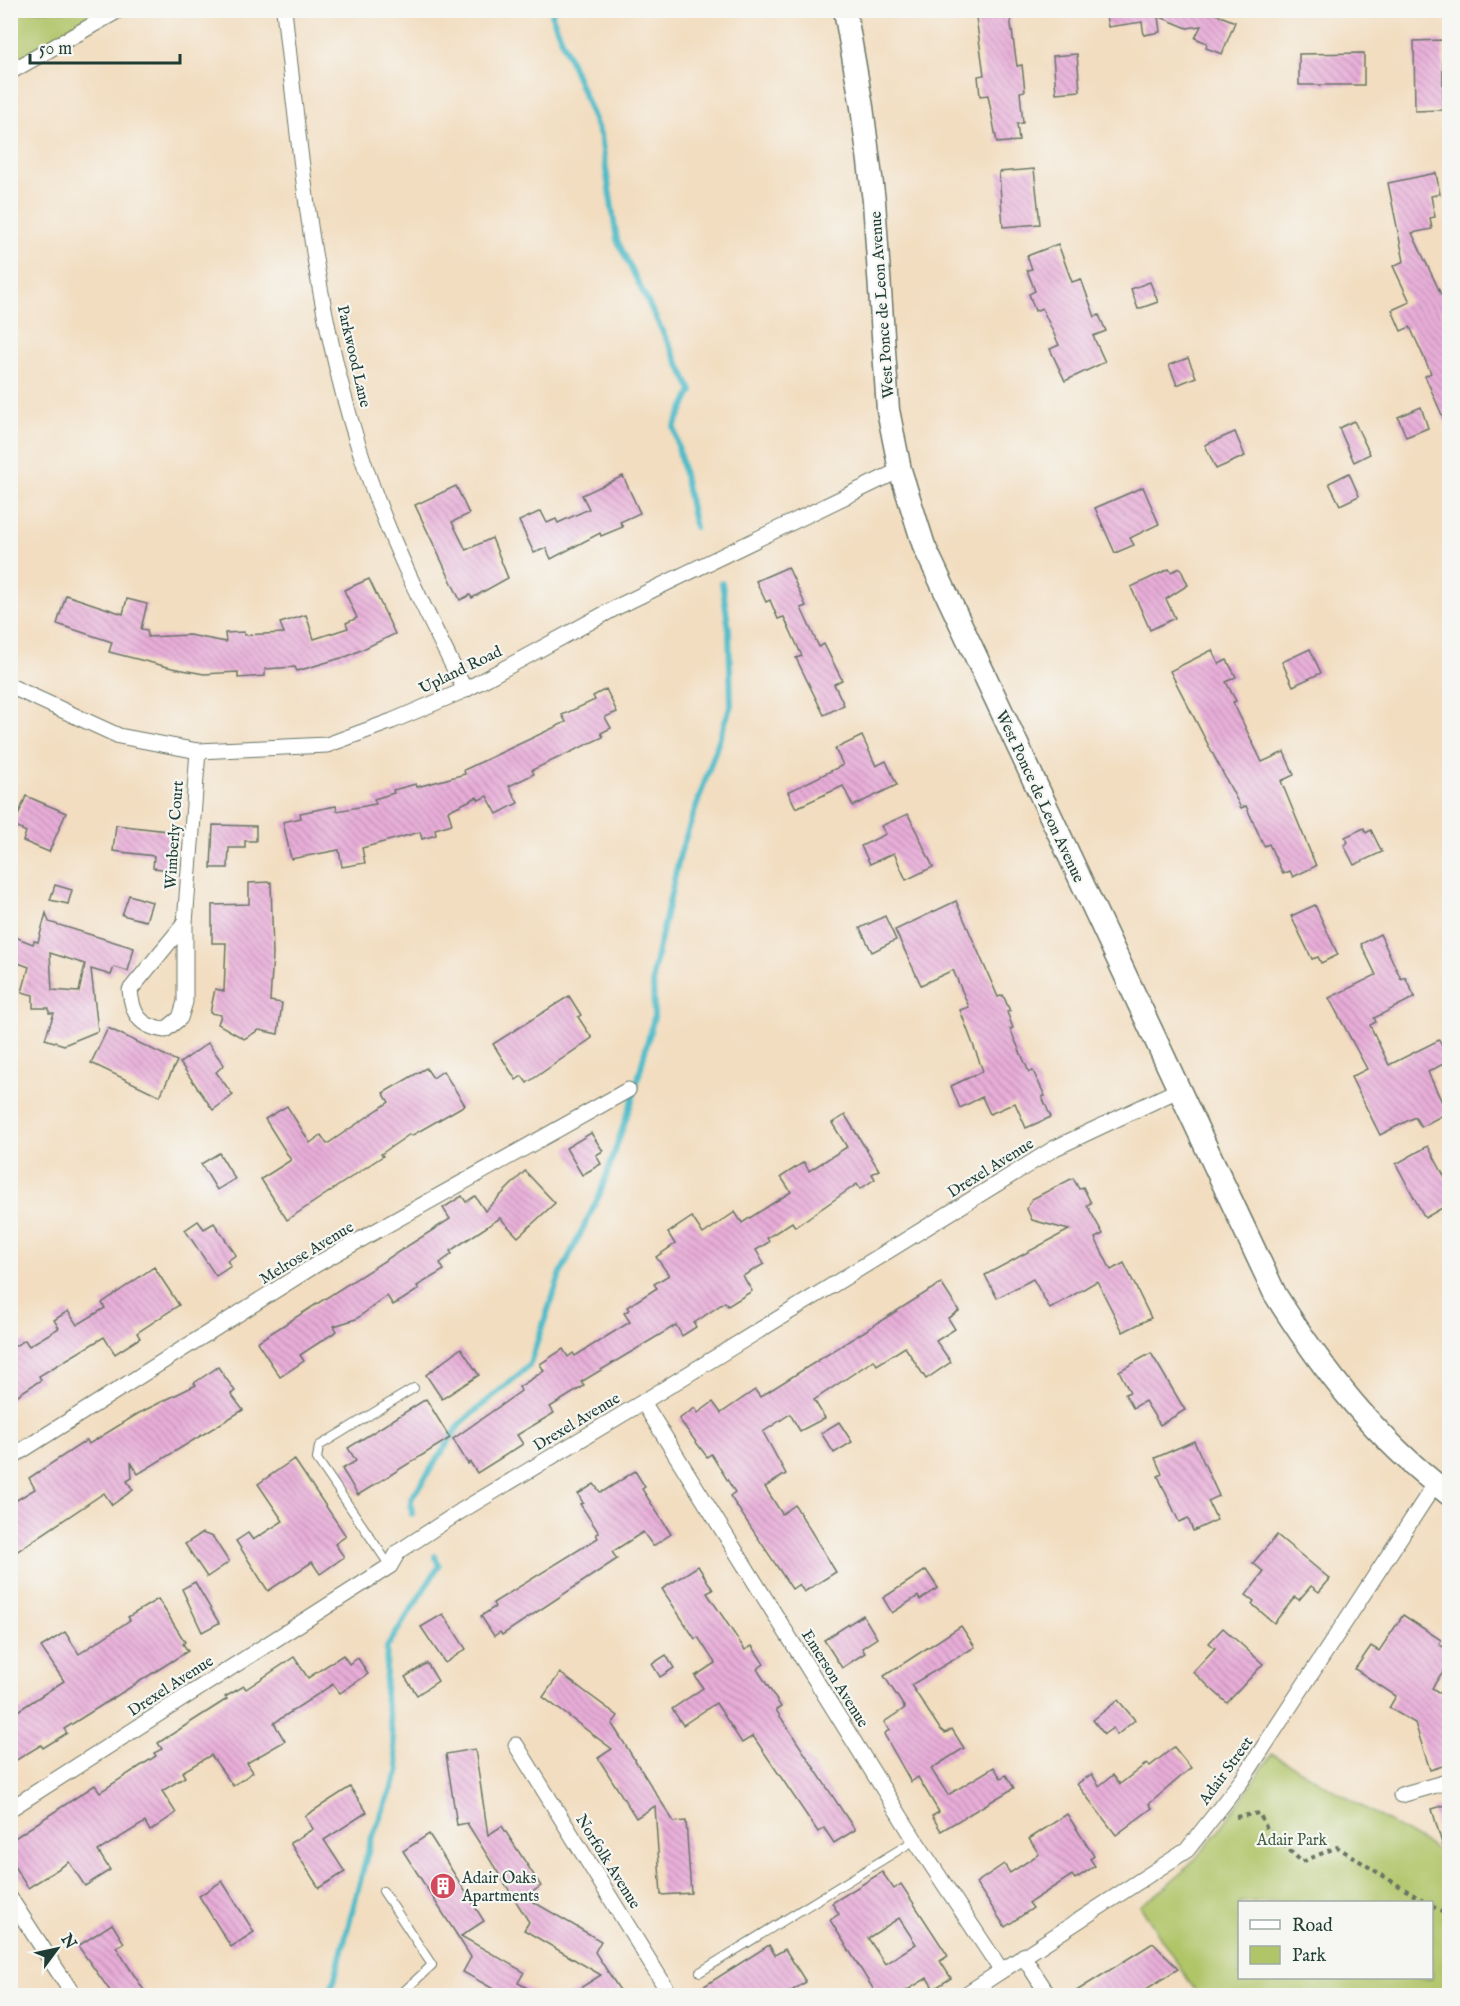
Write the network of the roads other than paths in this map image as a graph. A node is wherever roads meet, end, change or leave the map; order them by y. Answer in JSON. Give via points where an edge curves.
{"nodes":[{"id":1,"x":119,"y":10,"type":"edge"},
{"id":2,"x":284,"y":10,"type":"edge"},
{"id":3,"x":845,"y":10,"type":"edge"},
{"id":4,"x":10,"y":72,"type":"edge"},
{"id":5,"x":900,"y":470,"type":"junction"},
{"id":6,"x":10,"y":686,"type":"edge"},
{"id":7,"x":465,"y":690,"type":"junction"},
{"id":8,"x":198,"y":751,"type":"junction"},
{"id":9,"x":185,"y":923,"type":"junction"},
{"id":10,"x":628,"y":1090,"type":"dead end"},
{"id":11,"x":1178,"y":1090,"type":"junction"},
{"id":12,"x":414,"y":1388,"type":"dead end"},
{"id":13,"x":643,"y":1402,"type":"junction"},
{"id":14,"x":10,"y":1458,"type":"edge"},
{"id":15,"x":1442,"y":1490,"type":"edge"},
{"id":16,"x":390,"y":1566,"type":"junction"},
{"id":17,"x":516,"y":1745,"type":"dead end"},
{"id":18,"x":1449,"y":1781,"type":"edge"},
{"id":19,"x":1401,"y":1795,"type":"dead end"},
{"id":20,"x":10,"y":1809,"type":"edge"},
{"id":21,"x":915,"y":1840,"type":"junction"},
{"id":22,"x":383,"y":1891,"type":"dead end"},
{"id":23,"x":10,"y":1898,"type":"edge"},
{"id":24,"x":1023,"y":1956,"type":"junction"},
{"id":25,"x":1001,"y":1970,"type":"junction"},
{"id":26,"x":700,"y":1972,"type":"dead end"},
{"id":27,"x":74,"y":1995,"type":"edge"},
{"id":28,"x":403,"y":1995,"type":"edge"},
{"id":29,"x":671,"y":1995,"type":"edge"},
{"id":30,"x":963,"y":1995,"type":"edge"},
{"id":31,"x":1049,"y":1995,"type":"edge"}],
"edges":[{"from":1,"to":4,"type":"street"},
{"from":2,"to":7,"type":"street","name":"Parkwood Lane","via":[[306,208],[337,368],[365,466]]},
{"from":3,"to":5,"type":"main road","name":"West Ponce de Leon Avenue","via":[[867,143],[884,375]]},
{"from":5,"to":7,"type":"street","name":"Upland Road","via":[[619,606]]},
{"from":5,"to":11,"type":"main road","name":"West Ponce de Leon Avenue","via":[[914,518],[942,586]]},
{"from":6,"to":8,"type":"street","name":"Upland Road","via":[[119,736]]},
{"from":7,"to":8,"type":"street","name":"Upland Road","via":[[327,745]]},
{"from":8,"to":9,"type":"street","name":"Wimberly Court"},
{"from":9,"to":9,"type":"street","name":"Wimberly Court","via":[[185,1002],[180,1018],[165,1030],[154,1028],[138,1021],[130,990]]},
{"from":10,"to":14,"type":"street","name":"Melrose Avenue","via":[[317,1264]]},
{"from":11,"to":13,"type":"street","name":"Drexel Avenue","via":[[1055,1148]]},
{"from":11,"to":15,"type":"main road","name":"West Ponce de Leon Avenue","via":[[1261,1268],[1305,1343],[1364,1418]]},
{"from":12,"to":16,"type":"lane","via":[[320,1446],[317,1459]]},
{"from":13,"to":16,"type":"street","name":"Drexel Avenue","via":[[461,1510],[398,1551]]},
{"from":13,"to":21,"type":"street","name":"Emerson Avenue"},
{"from":15,"to":24,"type":"street","name":"Adair Street","via":[[1242,1780],[1186,1850]]},
{"from":16,"to":20,"type":"street","name":"Drexel Avenue"},
{"from":17,"to":29,"type":"street","name":"Norfolk Avenue"},
{"from":18,"to":19,"type":"street"},
{"from":21,"to":25,"type":"street","name":"Emerson Avenue"},
{"from":21,"to":26,"type":"lane"},
{"from":22,"to":28,"type":"lane","via":[[432,1965]]},
{"from":23,"to":27,"type":"street"},
{"from":24,"to":25,"type":"street","name":"Adair Street"},
{"from":24,"to":31,"type":"street"},
{"from":25,"to":30,"type":"street","name":"Adair Street"}]}
